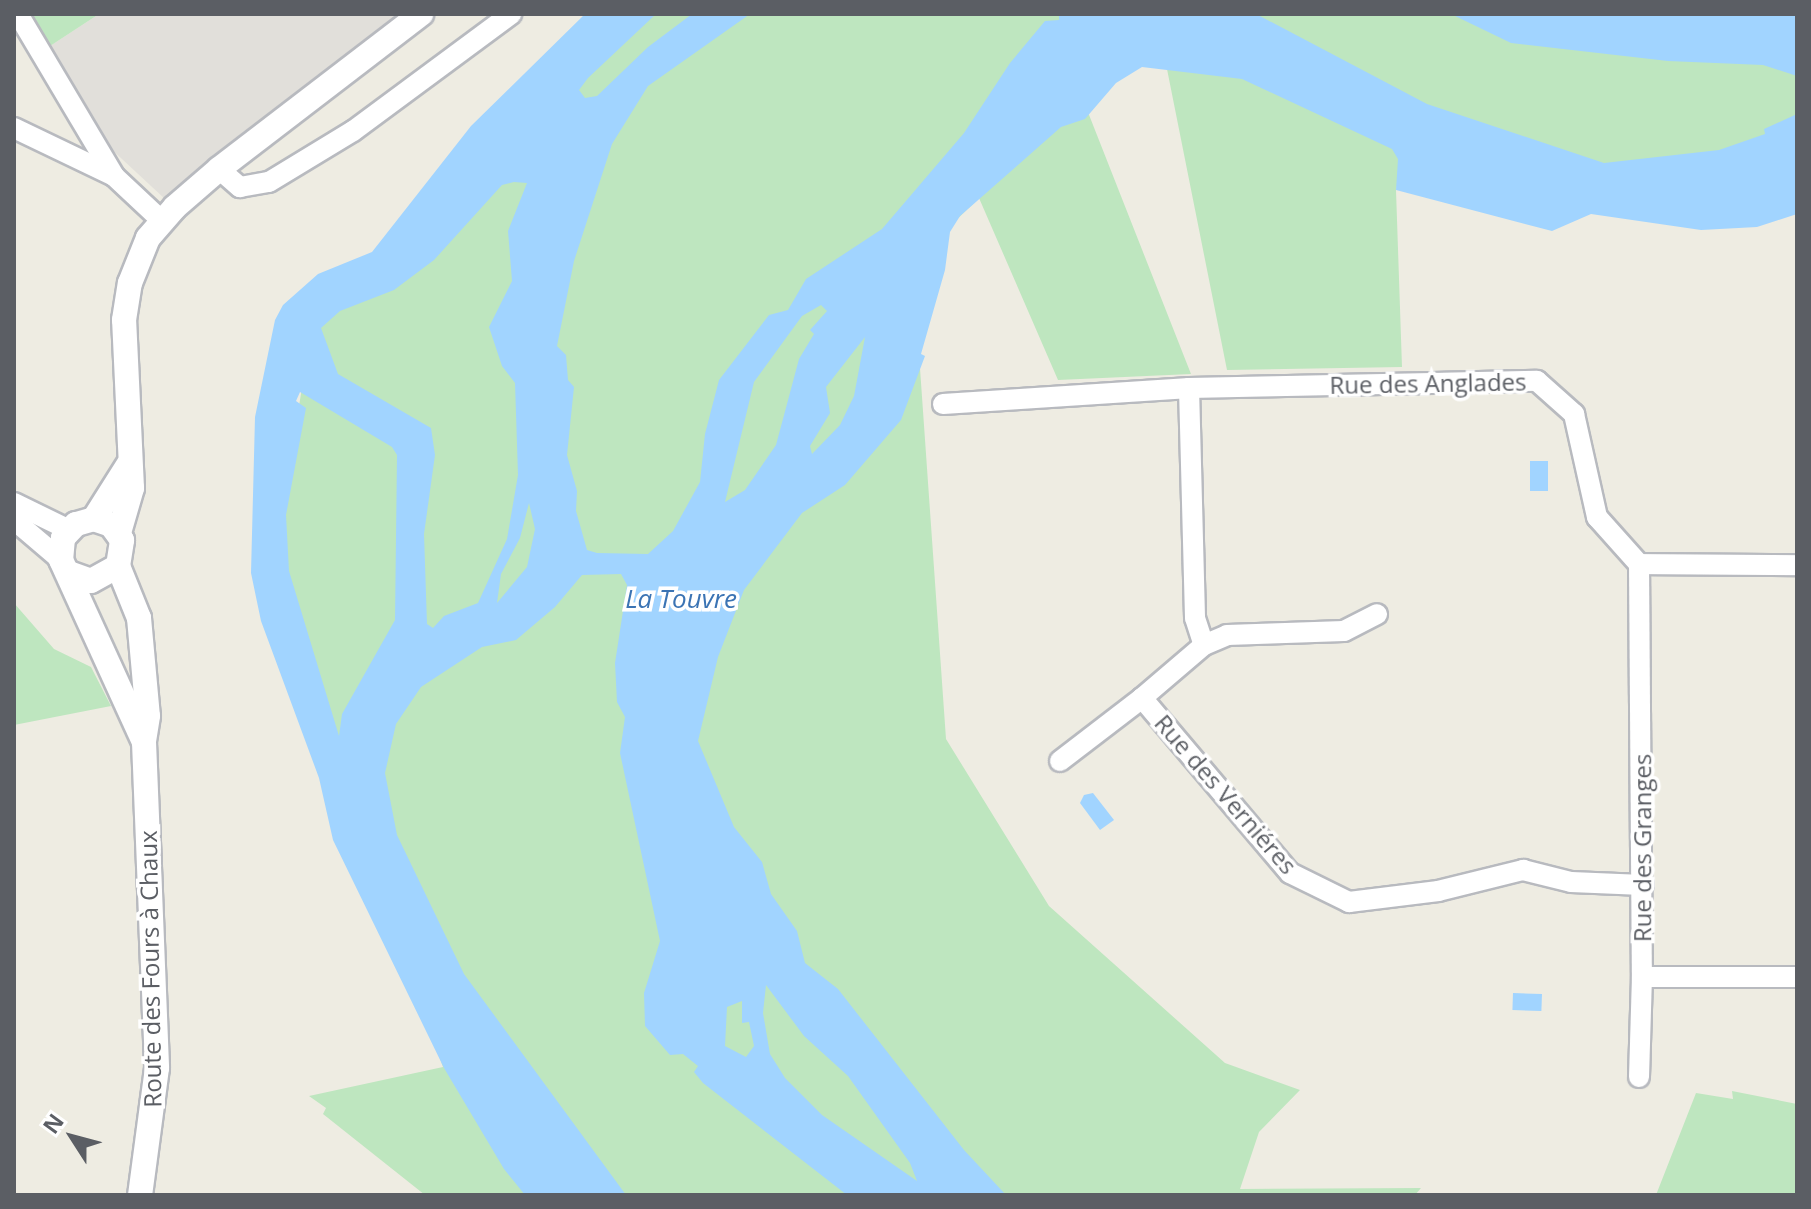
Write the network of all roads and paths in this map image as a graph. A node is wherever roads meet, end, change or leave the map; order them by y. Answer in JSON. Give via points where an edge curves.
{"nodes":[{"id":1,"x":18,"y":14,"type":"edge"},
{"id":2,"x":421,"y":14,"type":"edge"},
{"id":3,"x":511,"y":14,"type":"edge"},
{"id":4,"x":14,"y":128,"type":"edge"},
{"id":5,"x":219,"y":169,"type":"junction"},
{"id":6,"x":114,"y":176,"type":"junction"},
{"id":7,"x":161,"y":220,"type":"junction"},
{"id":8,"x":1189,"y":388,"type":"junction"},
{"id":9,"x":943,"y":404,"type":"dead end"},
{"id":10,"x":128,"y":465,"type":"junction"},
{"id":11,"x":14,"y":503,"type":"edge"},
{"id":12,"x":94,"y":519,"type":"junction"},
{"id":13,"x":14,"y":520,"type":"edge"},
{"id":14,"x":69,"y":530,"type":"junction"},
{"id":15,"x":119,"y":533,"type":"junction"},
{"id":16,"x":1639,"y":564,"type":"junction"},
{"id":17,"x":1797,"y":565,"type":"edge"},
{"id":18,"x":65,"y":566,"type":"junction"},
{"id":19,"x":118,"y":566,"type":"junction"},
{"id":20,"x":1377,"y":614,"type":"dead end"},
{"id":21,"x":1204,"y":645,"type":"junction"},
{"id":22,"x":1142,"y":698,"type":"junction"},
{"id":23,"x":144,"y":742,"type":"junction"},
{"id":24,"x":1060,"y":761,"type":"dead end"},
{"id":25,"x":1643,"y":885,"type":"junction"},
{"id":26,"x":1642,"y":977,"type":"junction"},
{"id":27,"x":1797,"y":977,"type":"edge"},
{"id":28,"x":1639,"y":1077,"type":"dead end"},
{"id":29,"x":140,"y":1195,"type":"edge"}],
"edges":[{"from":1,"to":6,"type":"street"},
{"from":2,"to":5,"type":"street","name":"Route des Fours à Chaux"},
{"from":3,"to":5,"type":"street","via":[[353,131],[269,182],[240,187]]},
{"from":4,"to":6,"type":"street"},
{"from":5,"to":7,"type":"street","name":"Route des Fours à Chaux"},
{"from":6,"to":7,"type":"street"},
{"from":7,"to":10,"type":"street","name":"Route des Fours à Chaux","via":[[136,265],[125,311]]},
{"from":8,"to":9,"type":"street","name":"Rue des Anglades"},
{"from":8,"to":16,"type":"street","name":"Rue des Anglades","via":[[1537,381],[1574,414],[1597,517]]},
{"from":8,"to":21,"type":"street","via":[[1195,618]]},
{"from":10,"to":12,"type":"street"},
{"from":10,"to":15,"type":"street","name":"Route des Fours à Chaux","via":[[132,488]]},
{"from":11,"to":14,"type":"street"},
{"from":12,"to":14,"type":"street"},
{"from":12,"to":15,"type":"street"},
{"from":13,"to":18,"type":"street"},
{"from":14,"to":18,"type":"street"},
{"from":15,"to":19,"type":"street","name":"Route des Fours à Chaux","via":[[123,547]]},
{"from":16,"to":17,"type":"street"},
{"from":16,"to":25,"type":"street","name":"Rue des Granges"},
{"from":18,"to":19,"type":"street","via":[[91,581]]},
{"from":18,"to":23,"type":"street","name":"Route des Fours à Chaux"},
{"from":19,"to":23,"type":"street","name":"Route des Fours à Chaux","via":[[142,637],[148,716]]},
{"from":20,"to":21,"type":"street","via":[[1344,631],[1227,635]]},
{"from":21,"to":22,"type":"street","name":"Rue des Verniéres"},
{"from":22,"to":24,"type":"street"},
{"from":22,"to":25,"type":"street","name":"Rue des Verniéres","via":[[1290,873],[1317,891],[1349,902],[1377,901],[1523,870],[1571,882]]},
{"from":23,"to":29,"type":"street","name":"Route des Fours à Chaux","via":[[157,1068]]},
{"from":25,"to":26,"type":"street","name":"Rue des Granges"},
{"from":26,"to":27,"type":"street","name":"Rue des Granges"},
{"from":26,"to":28,"type":"street"}]}
